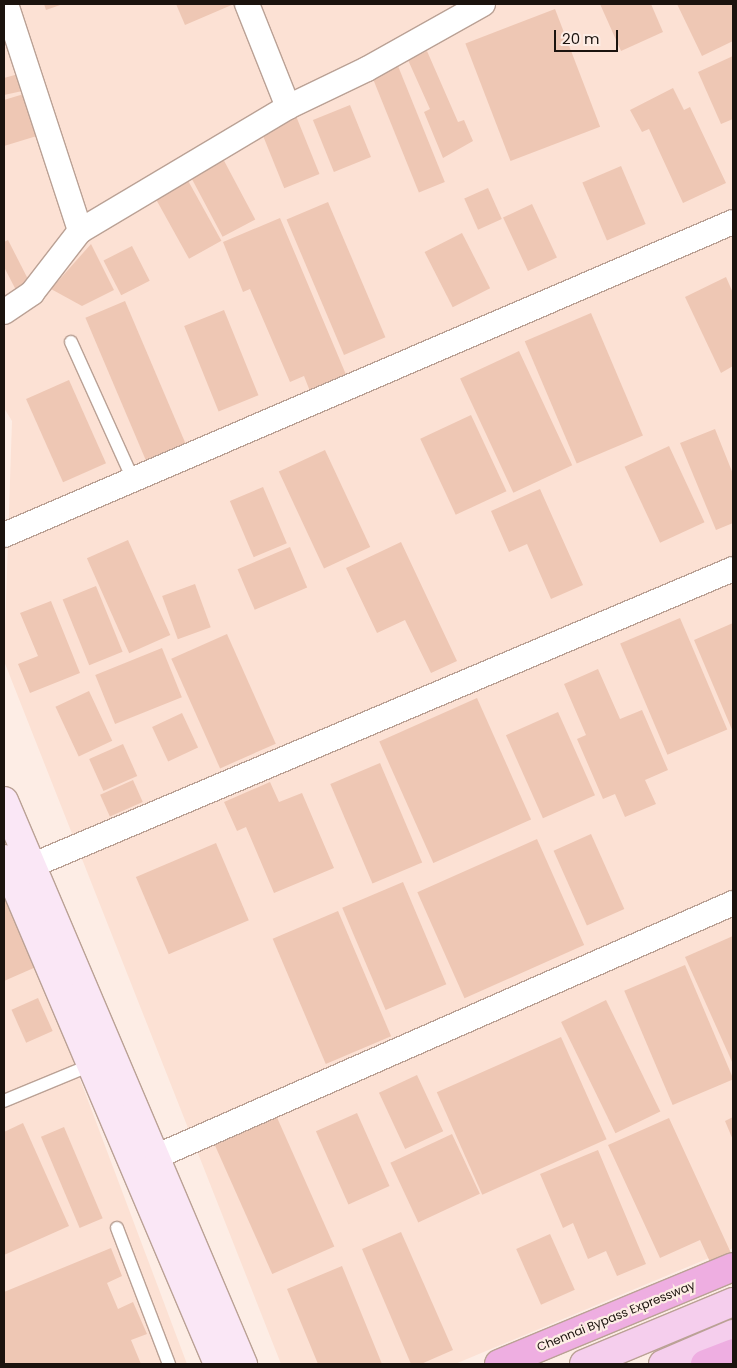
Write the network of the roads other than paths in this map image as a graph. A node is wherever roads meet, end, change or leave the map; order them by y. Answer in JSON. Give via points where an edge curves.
{"nodes":[{"id":1,"x":6,"y":4,"type":"edge"},
{"id":2,"x":247,"y":4,"type":"edge"},
{"id":3,"x":483,"y":4,"type":"edge"},
{"id":4,"x":288,"y":107,"type":"junction"},
{"id":5,"x":733,"y":222,"type":"edge"},
{"id":6,"x":80,"y":231,"type":"junction"},
{"id":7,"x":4,"y":312,"type":"edge"},
{"id":8,"x":71,"y":342,"type":"dead end"},
{"id":9,"x":132,"y":479,"type":"junction"},
{"id":10,"x":4,"y":535,"type":"edge"},
{"id":11,"x":733,"y":569,"type":"edge"},
{"id":12,"x":4,"y":801,"type":"edge"},
{"id":13,"x":4,"y":859,"type":"edge"},
{"id":14,"x":31,"y":866,"type":"junction"},
{"id":15,"x":733,"y":903,"type":"edge"},
{"id":16,"x":91,"y":1065,"type":"junction"},
{"id":17,"x":4,"y":1102,"type":"edge"},
{"id":18,"x":153,"y":1158,"type":"junction"},
{"id":19,"x":117,"y":1228,"type":"dead end"},
{"id":20,"x":733,"y":1267,"type":"edge"},
{"id":21,"x":733,"y":1302,"type":"edge"},
{"id":22,"x":733,"y":1334,"type":"edge"},
{"id":23,"x":733,"y":1353,"type":"edge"},
{"id":24,"x":169,"y":1364,"type":"edge"},
{"id":25,"x":218,"y":1364,"type":"edge"},
{"id":26,"x":243,"y":1364,"type":"edge"},
{"id":27,"x":499,"y":1364,"type":"edge"},
{"id":28,"x":584,"y":1364,"type":"edge"},
{"id":29,"x":663,"y":1364,"type":"edge"},
{"id":30,"x":705,"y":1364,"type":"edge"}],
"edges":[{"from":1,"to":6,"type":"street"},
{"from":2,"to":4,"type":"street"},
{"from":3,"to":4,"type":"street","via":[[367,69]]},
{"from":4,"to":6,"type":"street"},
{"from":5,"to":9,"type":"street"},
{"from":6,"to":7,"type":"street","via":[[32,293]]},
{"from":8,"to":9,"type":"lane"},
{"from":9,"to":10,"type":"street"},
{"from":11,"to":14,"type":"street"},
{"from":12,"to":14,"type":"main road"},
{"from":13,"to":16,"type":"main road"},
{"from":14,"to":18,"type":"main road"},
{"from":15,"to":18,"type":"street"},
{"from":16,"to":17,"type":"lane"},
{"from":16,"to":25,"type":"main road"},
{"from":18,"to":26,"type":"main road"},
{"from":19,"to":24,"type":"lane"},
{"from":20,"to":27,"type":"highway","name":"Chennai Bypass Expressway"},
{"from":21,"to":28,"type":"main road"},
{"from":22,"to":29,"type":"main road"},
{"from":23,"to":30,"type":"highway"}]}
